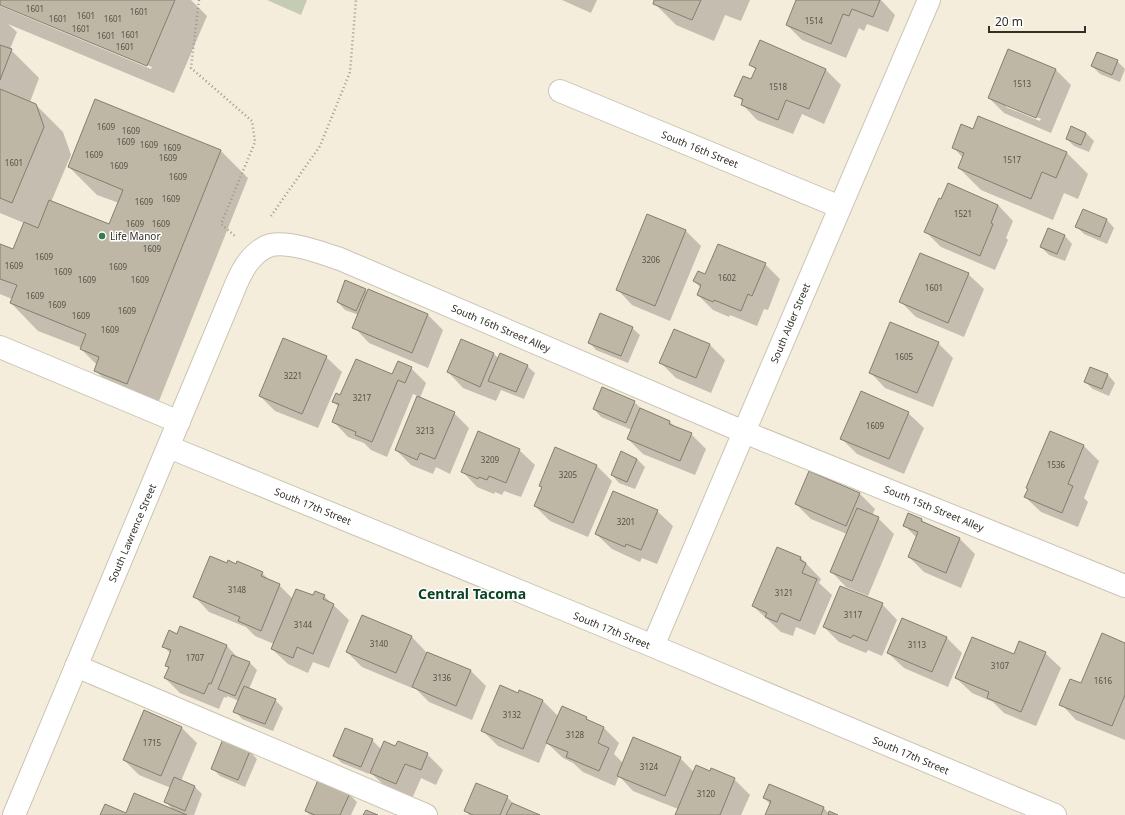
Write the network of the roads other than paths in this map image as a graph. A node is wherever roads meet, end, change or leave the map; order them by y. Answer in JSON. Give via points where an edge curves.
{"nodes":[{"id":1,"x":929,"y":0,"type":"edge"},
{"id":2,"x":560,"y":91,"type":"dead end"},
{"id":3,"x":840,"y":207,"type":"junction"},
{"id":4,"x":256,"y":254,"type":"joint"},
{"id":5,"x":0,"y":347,"type":"edge"},
{"id":6,"x":179,"y":422,"type":"junction"},
{"id":7,"x":744,"y":432,"type":"junction"},
{"id":8,"x":169,"y":447,"type":"junction"},
{"id":9,"x":1125,"y":586,"type":"edge"},
{"id":10,"x":653,"y":646,"type":"junction"},
{"id":11,"x":76,"y":666,"type":"junction"},
{"id":12,"x":14,"y":815,"type":"edge"},
{"id":13,"x":426,"y":815,"type":"edge"},
{"id":14,"x":1055,"y":815,"type":"edge"}],
"edges":[{"from":1,"to":3,"type":"street","name":"South Alder Street"},
{"from":2,"to":3,"type":"street","name":"South 16th Street"},
{"from":3,"to":7,"type":"street","name":"South Alder Street"},
{"from":4,"to":6,"type":"street","name":"South Lawrence Street","via":[[248,261],[230,299]]},
{"from":4,"to":7,"type":"street","name":"South 16th Street Alley","via":[[272,245],[293,246],[340,259]]},
{"from":5,"to":6,"type":"street"},
{"from":6,"to":8,"type":"street","name":"South Lawrence Street"},
{"from":7,"to":9,"type":"street","name":"South 15th Street Alley"},
{"from":7,"to":10,"type":"street","name":"South Alder Street"},
{"from":8,"to":10,"type":"street","name":"South 17th Street"},
{"from":8,"to":11,"type":"street","name":"South Lawrence Street"},
{"from":10,"to":14,"type":"street","name":"South 17th Street"},
{"from":11,"to":12,"type":"street","name":"South Lawrence Street"},
{"from":11,"to":13,"type":"street"}]}
